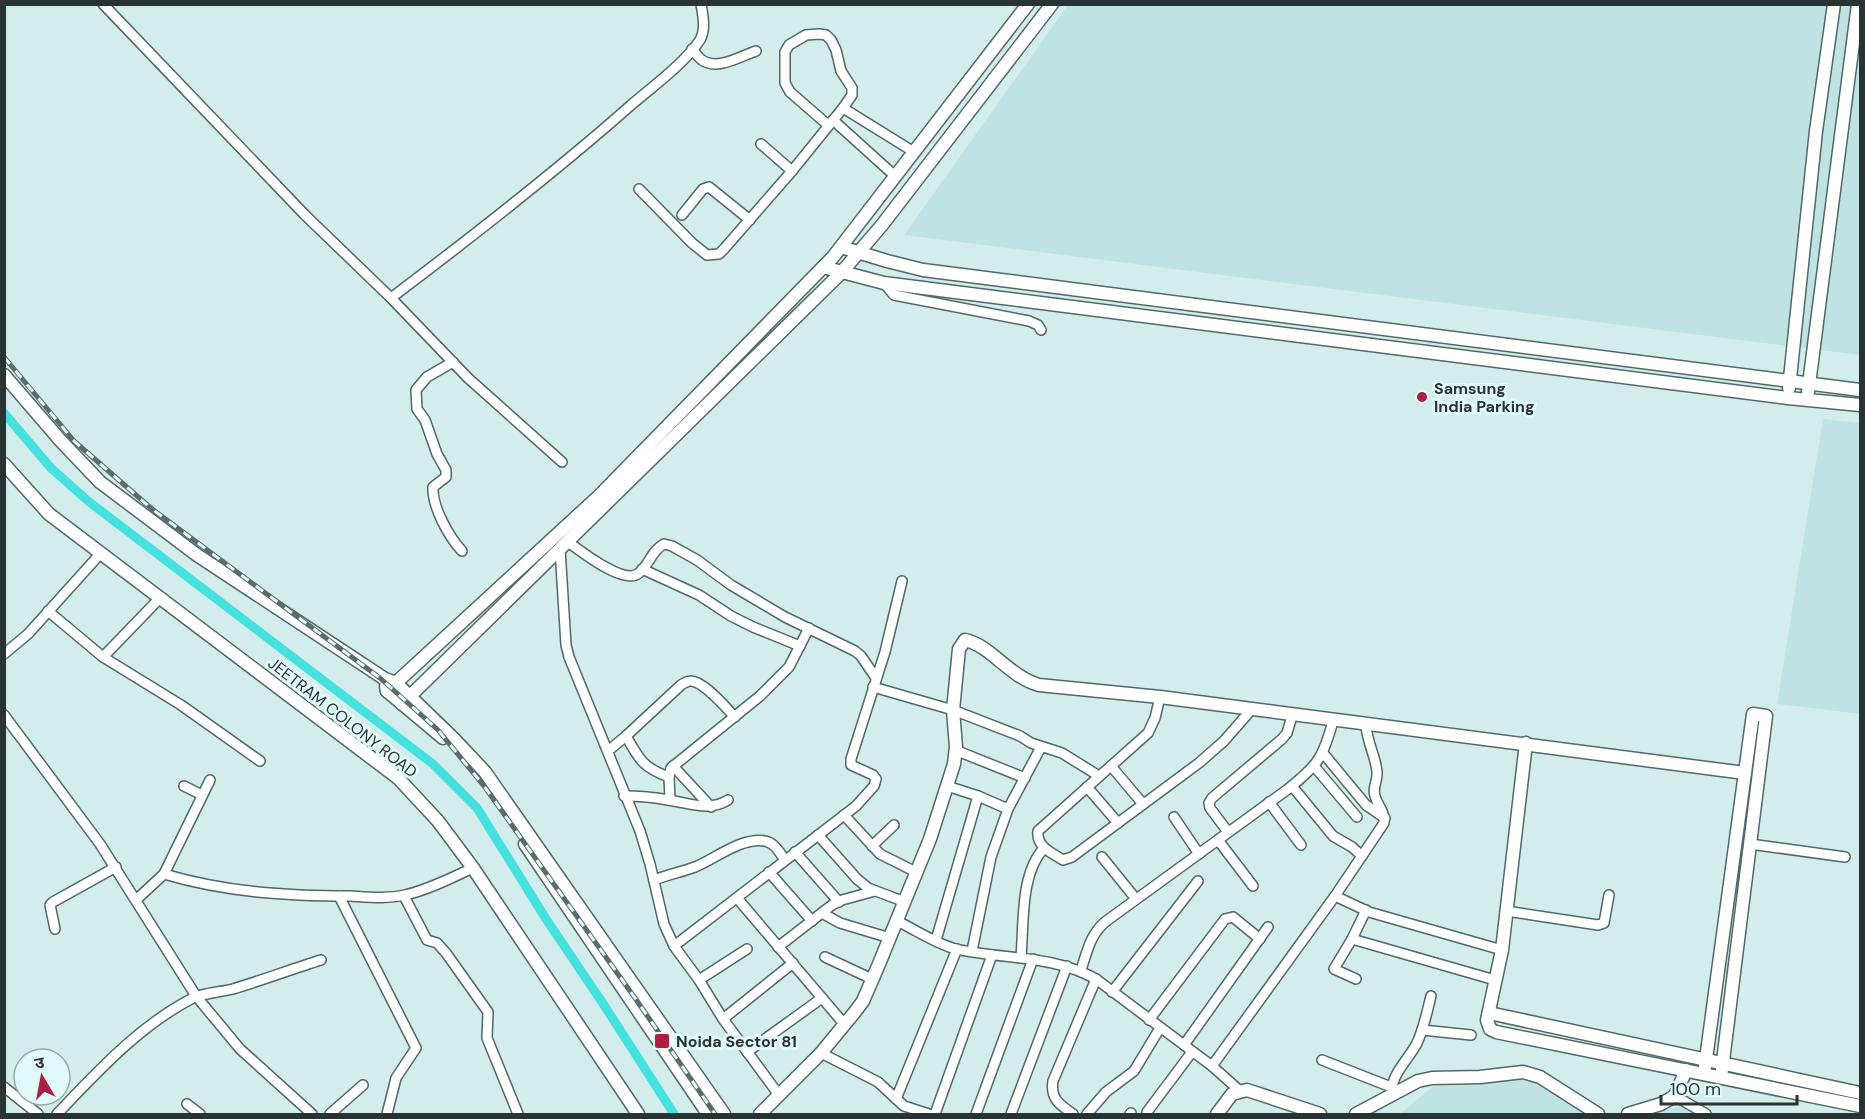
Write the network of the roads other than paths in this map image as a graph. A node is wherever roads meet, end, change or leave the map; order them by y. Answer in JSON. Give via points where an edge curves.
{"nodes":[{"id":1,"x":103,"y":4,"type":"edge"},
{"id":2,"x":701,"y":4,"type":"edge"},
{"id":3,"x":1029,"y":4,"type":"edge"},
{"id":4,"x":1052,"y":4,"type":"edge"},
{"id":5,"x":1834,"y":4,"type":"edge"},
{"id":6,"x":1858,"y":4,"type":"edge"},
{"id":7,"x":692,"y":49,"type":"junction"},
{"id":8,"x":756,"y":51,"type":"dead end"},
{"id":9,"x":843,"y":108,"type":"junction"},
{"id":10,"x":830,"y":123,"type":"junction"},
{"id":11,"x":761,"y":144,"type":"dead end"},
{"id":12,"x":914,"y":152,"type":"junction"},
{"id":13,"x":792,"y":171,"type":"junction"},
{"id":14,"x":896,"y":176,"type":"junction"},
{"id":15,"x":639,"y":189,"type":"dead end"},
{"id":16,"x":682,"y":215,"type":"dead end"},
{"id":17,"x":750,"y":220,"type":"junction"},
{"id":18,"x":841,"y":247,"type":"junction"},
{"id":19,"x":858,"y":252,"type":"junction"},
{"id":20,"x":823,"y":267,"type":"junction"},
{"id":21,"x":841,"y":273,"type":"junction"},
{"id":22,"x":884,"y":283,"type":"junction"},
{"id":23,"x":391,"y":298,"type":"junction"},
{"id":24,"x":1041,"y":330,"type":"dead end"},
{"id":25,"x":453,"y":362,"type":"junction"},
{"id":26,"x":4,"y":375,"type":"edge"},
{"id":27,"x":1790,"y":381,"type":"junction"},
{"id":28,"x":1809,"y":384,"type":"junction"},
{"id":29,"x":1860,"y":390,"type":"edge"},
{"id":30,"x":1788,"y":398,"type":"junction"},
{"id":31,"x":1806,"y":399,"type":"junction"},
{"id":32,"x":1860,"y":405,"type":"edge"},
{"id":33,"x":562,"y":462,"type":"dead end"},
{"id":34,"x":4,"y":464,"type":"edge"},
{"id":35,"x":564,"y":546,"type":"junction"},
{"id":36,"x":462,"y":551,"type":"dead end"},
{"id":37,"x":101,"y":553,"type":"junction"},
{"id":38,"x":642,"y":569,"type":"junction"},
{"id":39,"x":902,"y":581,"type":"dead end"},
{"id":40,"x":160,"y":598,"type":"junction"},
{"id":41,"x":48,"y":611,"type":"junction"},
{"id":42,"x":808,"y":628,"type":"junction"},
{"id":43,"x":800,"y":646,"type":"junction"},
{"id":44,"x":4,"y":654,"type":"edge"},
{"id":45,"x":104,"y":657,"type":"junction"},
{"id":46,"x":875,"y":682,"type":"junction"},
{"id":47,"x":389,"y":684,"type":"junction"},
{"id":48,"x":1160,"y":698,"type":"junction"},
{"id":49,"x":406,"y":700,"type":"junction"},
{"id":50,"x":953,"y":710,"type":"junction"},
{"id":51,"x":1251,"y":710,"type":"junction"},
{"id":52,"x":4,"y":715,"type":"edge"},
{"id":53,"x":1292,"y":716,"type":"junction"},
{"id":54,"x":735,"y":717,"type":"junction"},
{"id":55,"x":1333,"y":721,"type":"junction"},
{"id":56,"x":1366,"y":725,"type":"junction"},
{"id":57,"x":626,"y":736,"type":"junction"},
{"id":58,"x":1526,"y":743,"type":"junction"},
{"id":59,"x":1041,"y":747,"type":"junction"},
{"id":60,"x":955,"y":750,"type":"junction"},
{"id":61,"x":608,"y":751,"type":"junction"},
{"id":62,"x":1323,"y":753,"type":"junction"},
{"id":63,"x":260,"y":761,"type":"dead end"},
{"id":64,"x":673,"y":766,"type":"junction"},
{"id":65,"x":1111,"y":766,"type":"junction"},
{"id":66,"x":1314,"y":766,"type":"junction"},
{"id":67,"x":1745,"y":773,"type":"junction"},
{"id":68,"x":1099,"y":776,"type":"junction"},
{"id":69,"x":669,"y":777,"type":"junction"},
{"id":70,"x":1025,"y":778,"type":"junction"},
{"id":71,"x":210,"y":780,"type":"dead end"},
{"id":72,"x":184,"y":786,"type":"dead end"},
{"id":73,"x":947,"y":786,"type":"junction"},
{"id":74,"x":1292,"y":786,"type":"junction"},
{"id":75,"x":1087,"y":787,"type":"junction"},
{"id":76,"x":202,"y":795,"type":"junction"},
{"id":77,"x":624,"y":796,"type":"junction"},
{"id":78,"x":978,"y":796,"type":"junction"},
{"id":79,"x":670,"y":800,"type":"junction"},
{"id":80,"x":728,"y":800,"type":"dead end"},
{"id":81,"x":1269,"y":802,"type":"junction"},
{"id":82,"x":1143,"y":804,"type":"junction"},
{"id":83,"x":711,"y":807,"type":"junction"},
{"id":84,"x":1008,"y":809,"type":"junction"},
{"id":85,"x":844,"y":815,"type":"junction"},
{"id":86,"x":1174,"y":817,"type":"dead end"},
{"id":87,"x":1357,"y":817,"type":"dead end"},
{"id":88,"x":1385,"y":818,"type":"junction"},
{"id":89,"x":1118,"y":823,"type":"junction"},
{"id":90,"x":894,"y":825,"type":"dead end"},
{"id":91,"x":1228,"y":832,"type":"junction"},
{"id":92,"x":818,"y":835,"type":"junction"},
{"id":93,"x":1218,"y":840,"type":"junction"},
{"id":94,"x":1750,"y":844,"type":"junction"},
{"id":95,"x":1301,"y":845,"type":"dead end"},
{"id":96,"x":872,"y":846,"type":"junction"},
{"id":97,"x":1044,"y":848,"type":"junction"},
{"id":98,"x":795,"y":852,"type":"junction"},
{"id":99,"x":1199,"y":854,"type":"junction"},
{"id":100,"x":1362,"y":856,"type":"junction"},
{"id":101,"x":1102,"y":857,"type":"dead end"},
{"id":102,"x":1845,"y":857,"type":"dead end"},
{"id":103,"x":784,"y":860,"type":"junction"},
{"id":104,"x":116,"y":867,"type":"junction"},
{"id":105,"x":473,"y":868,"type":"junction"},
{"id":106,"x":916,"y":872,"type":"junction"},
{"id":107,"x":768,"y":873,"type":"junction"},
{"id":108,"x":164,"y":874,"type":"junction"},
{"id":109,"x":654,"y":880,"type":"junction"},
{"id":110,"x":1198,"y":881,"type":"dead end"},
{"id":111,"x":1253,"y":886,"type":"dead end"},
{"id":112,"x":875,"y":891,"type":"junction"},
{"id":113,"x":1609,"y":895,"type":"dead end"},
{"id":114,"x":339,"y":896,"type":"junction"},
{"id":115,"x":404,"y":896,"type":"junction"},
{"id":116,"x":1335,"y":896,"type":"junction"},
{"id":117,"x":737,"y":898,"type":"junction"},
{"id":118,"x":137,"y":899,"type":"junction"},
{"id":119,"x":1136,"y":899,"type":"junction"},
{"id":120,"x":839,"y":902,"type":"junction"},
{"id":121,"x":904,"y":902,"type":"junction"},
{"id":122,"x":1366,"y":910,"type":"junction"},
{"id":123,"x":1506,"y":911,"type":"junction"},
{"id":124,"x":822,"y":913,"type":"junction"},
{"id":125,"x":812,"y":921,"type":"junction"},
{"id":126,"x":897,"y":921,"type":"junction"},
{"id":127,"x":1269,"y":927,"type":"dead end"},
{"id":128,"x":55,"y":929,"type":"dead end"},
{"id":129,"x":890,"y":938,"type":"junction"},
{"id":130,"x":1260,"y":939,"type":"junction"},
{"id":131,"x":1352,"y":939,"type":"junction"},
{"id":132,"x":936,"y":940,"type":"junction"},
{"id":133,"x":674,"y":946,"type":"junction"},
{"id":134,"x":778,"y":947,"type":"junction"},
{"id":135,"x":747,"y":949,"type":"dead end"},
{"id":136,"x":957,"y":949,"type":"junction"},
{"id":137,"x":1502,"y":950,"type":"junction"},
{"id":138,"x":972,"y":951,"type":"junction"},
{"id":139,"x":992,"y":955,"type":"junction"},
{"id":140,"x":825,"y":957,"type":"dead end"},
{"id":141,"x":1021,"y":957,"type":"junction"},
{"id":142,"x":1033,"y":959,"type":"junction"},
{"id":143,"x":321,"y":960,"type":"dead end"},
{"id":144,"x":793,"y":963,"type":"junction"},
{"id":145,"x":1067,"y":966,"type":"junction"},
{"id":146,"x":1081,"y":970,"type":"junction"},
{"id":147,"x":1096,"y":978,"type":"junction"},
{"id":148,"x":872,"y":979,"type":"junction"},
{"id":149,"x":1356,"y":979,"type":"dead end"},
{"id":150,"x":1494,"y":980,"type":"junction"},
{"id":151,"x":699,"y":981,"type":"junction"},
{"id":152,"x":1112,"y":992,"type":"junction"},
{"id":153,"x":196,"y":996,"type":"junction"},
{"id":154,"x":1431,"y":996,"type":"dead end"},
{"id":155,"x":822,"y":998,"type":"junction"},
{"id":156,"x":1489,"y":1013,"type":"junction"},
{"id":157,"x":723,"y":1020,"type":"junction"},
{"id":158,"x":1149,"y":1020,"type":"junction"},
{"id":159,"x":844,"y":1024,"type":"junction"},
{"id":160,"x":1160,"y":1028,"type":"junction"},
{"id":161,"x":1422,"y":1030,"type":"junction"},
{"id":162,"x":1471,"y":1035,"type":"dead end"},
{"id":163,"x":1184,"y":1045,"type":"junction"},
{"id":164,"x":747,"y":1052,"type":"junction"},
{"id":165,"x":1192,"y":1052,"type":"junction"},
{"id":166,"x":821,"y":1053,"type":"junction"},
{"id":167,"x":1322,"y":1060,"type":"dead end"},
{"id":168,"x":1706,"y":1061,"type":"junction"},
{"id":169,"x":1723,"y":1064,"type":"junction"},
{"id":170,"x":1212,"y":1066,"type":"junction"},
{"id":171,"x":1686,"y":1070,"type":"junction"},
{"id":172,"x":1704,"y":1074,"type":"junction"},
{"id":173,"x":1721,"y":1077,"type":"junction"},
{"id":174,"x":363,"y":1085,"type":"dead end"},
{"id":175,"x":4,"y":1087,"type":"edge"},
{"id":176,"x":1240,"y":1091,"type":"junction"},
{"id":177,"x":1391,"y":1091,"type":"junction"},
{"id":178,"x":1860,"y":1093,"type":"edge"},
{"id":179,"x":779,"y":1095,"type":"junction"},
{"id":180,"x":1676,"y":1096,"type":"junction"},
{"id":181,"x":896,"y":1099,"type":"junction"},
{"id":182,"x":188,"y":1104,"type":"dead end"},
{"id":183,"x":1860,"y":1106,"type":"edge"},
{"id":184,"x":1147,"y":1112,"type":"dead end"},
{"id":185,"x":38,"y":1114,"type":"edge"},
{"id":186,"x":57,"y":1114,"type":"edge"},
{"id":187,"x":200,"y":1114,"type":"edge"},
{"id":188,"x":312,"y":1114,"type":"edge"},
{"id":189,"x":330,"y":1114,"type":"edge"},
{"id":190,"x":387,"y":1114,"type":"edge"},
{"id":191,"x":518,"y":1114,"type":"edge"},
{"id":192,"x":638,"y":1114,"type":"edge"},
{"id":193,"x":708,"y":1114,"type":"edge"},
{"id":194,"x":724,"y":1114,"type":"edge"},
{"id":195,"x":760,"y":1114,"type":"edge"},
{"id":196,"x":929,"y":1114,"type":"edge"},
{"id":197,"x":935,"y":1114,"type":"edge"},
{"id":198,"x":976,"y":1114,"type":"edge"},
{"id":199,"x":1011,"y":1114,"type":"edge"},
{"id":200,"x":1073,"y":1114,"type":"edge"},
{"id":201,"x":1087,"y":1114,"type":"edge"},
{"id":202,"x":1217,"y":1114,"type":"edge"},
{"id":203,"x":1320,"y":1114,"type":"edge"},
{"id":204,"x":1356,"y":1114,"type":"edge"},
{"id":205,"x":1598,"y":1114,"type":"edge"},
{"id":206,"x":1628,"y":1114,"type":"edge"},
{"id":207,"x":1706,"y":1114,"type":"edge"}],
"edges":[{"from":1,"to":23,"type":"street","via":[[305,215]]},
{"from":2,"to":7,"type":"street","via":[[704,24],[701,38]]},
{"from":3,"to":12,"type":"street"},
{"from":4,"to":19,"type":"street"},
{"from":5,"to":27,"type":"street","via":[[1816,131]]},
{"from":6,"to":28,"type":"street"},
{"from":7,"to":8,"type":"street","via":[[702,60],[722,64]]},
{"from":7,"to":23,"type":"street","via":[[587,144]]},
{"from":9,"to":10,"type":"street"},
{"from":9,"to":10,"type":"street","via":[[852,88],[841,71],[831,40],[826,35],[806,35],[789,45],[785,52],[787,87]]},
{"from":9,"to":12,"type":"street"},
{"from":10,"to":13,"type":"street"},
{"from":10,"to":14,"type":"street"},
{"from":11,"to":13,"type":"street"},
{"from":12,"to":14,"type":"street"},
{"from":13,"to":17,"type":"street"},
{"from":14,"to":18,"type":"street"},
{"from":15,"to":17,"type":"street","via":[[707,255],[719,254]]},
{"from":16,"to":17,"type":"street","via":[[709,187]]},
{"from":18,"to":19,"type":"street"},
{"from":18,"to":20,"type":"street"},
{"from":19,"to":21,"type":"street"},
{"from":19,"to":27,"type":"street","via":[[923,270]]},
{"from":20,"to":21,"type":"street"},
{"from":20,"to":47,"type":"street","via":[[599,496]]},
{"from":21,"to":22,"type":"street"},
{"from":21,"to":35,"type":"street"},
{"from":22,"to":24,"type":"street","via":[[894,295],[1029,321]]},
{"from":22,"to":30,"type":"street"},
{"from":23,"to":25,"type":"street"},
{"from":25,"to":33,"type":"street"},
{"from":25,"to":36,"type":"street","via":[[416,390],[417,409],[446,470],[446,477],[433,487],[434,494],[446,529]]},
{"from":26,"to":47,"type":"street","via":[[100,482],[197,555]]},
{"from":27,"to":28,"type":"street"},
{"from":27,"to":30,"type":"street"},
{"from":28,"to":29,"type":"street"},
{"from":28,"to":31,"type":"street"},
{"from":30,"to":31,"type":"street"},
{"from":31,"to":32,"type":"street"},
{"from":34,"to":37,"type":"street","name":"JEETRAM COLONY ROAD","via":[[49,514]]},
{"from":35,"to":38,"type":"street","via":[[623,576],[639,574]]},
{"from":35,"to":49,"type":"street"},
{"from":35,"to":61,"type":"street","via":[[569,657]]},
{"from":37,"to":40,"type":"street","name":"JEETRAM COLONY ROAD"},
{"from":37,"to":41,"type":"street"},
{"from":38,"to":42,"type":"street","via":[[658,547],[672,546]]},
{"from":38,"to":43,"type":"street","via":[[699,595],[753,627]]},
{"from":39,"to":46,"type":"street"},
{"from":40,"to":45,"type":"street"},
{"from":40,"to":105,"type":"street","name":"JEETRAM COLONY ROAD","via":[[399,778]]},
{"from":41,"to":44,"type":"street"},
{"from":41,"to":45,"type":"street"},
{"from":42,"to":43,"type":"street"},
{"from":42,"to":46,"type":"street","via":[[861,656]]},
{"from":43,"to":54,"type":"street","via":[[789,667]]},
{"from":45,"to":63,"type":"street"},
{"from":46,"to":50,"type":"street"},
{"from":46,"to":85,"type":"street","via":[[851,765],[876,779],[874,786]]},
{"from":47,"to":49,"type":"street"},
{"from":48,"to":50,"type":"street","via":[[1031,683],[965,640],[959,649]]},
{"from":48,"to":51,"type":"street"},
{"from":48,"to":65,"type":"street","via":[[1148,733]]},
{"from":49,"to":193,"type":"street","via":[[477,770]]},
{"from":49,"to":194,"type":"street","via":[[454,739],[485,772]]},
{"from":50,"to":59,"type":"street"},
{"from":50,"to":60,"type":"street"},
{"from":51,"to":53,"type":"street"},
{"from":51,"to":82,"type":"street","via":[[1199,763]]},
{"from":52,"to":104,"type":"street"},
{"from":53,"to":55,"type":"street"},
{"from":53,"to":91,"type":"street","via":[[1282,739],[1209,803]]},
{"from":54,"to":57,"type":"street","via":[[710,692],[689,681]]},
{"from":54,"to":64,"type":"street"},
{"from":55,"to":56,"type":"street"},
{"from":55,"to":62,"type":"street"},
{"from":56,"to":58,"type":"street"},
{"from":56,"to":88,"type":"street","via":[[1377,770],[1375,799]]},
{"from":57,"to":61,"type":"street"},
{"from":57,"to":69,"type":"street","via":[[646,767]]},
{"from":58,"to":67,"type":"street"},
{"from":58,"to":123,"type":"street"},
{"from":59,"to":68,"type":"street","via":[[1072,757]]},
{"from":59,"to":70,"type":"street"},
{"from":60,"to":70,"type":"street"},
{"from":60,"to":73,"type":"street"},
{"from":61,"to":77,"type":"street"},
{"from":62,"to":66,"type":"street"},
{"from":62,"to":88,"type":"street","via":[[1366,805]]},
{"from":64,"to":69,"type":"street"},
{"from":64,"to":83,"type":"street"},
{"from":65,"to":68,"type":"street"},
{"from":65,"to":82,"type":"street"},
{"from":66,"to":74,"type":"street"},
{"from":66,"to":87,"type":"street"},
{"from":67,"to":94,"type":"street","via":[[1753,714],[1767,716]]},
{"from":67,"to":168,"type":"street"},
{"from":68,"to":75,"type":"street"},
{"from":69,"to":79,"type":"street"},
{"from":70,"to":84,"type":"street"},
{"from":71,"to":76,"type":"street"},
{"from":72,"to":76,"type":"street"},
{"from":73,"to":78,"type":"street"},
{"from":73,"to":106,"type":"street"},
{"from":74,"to":81,"type":"street"},
{"from":74,"to":100,"type":"street","via":[[1333,836]]},
{"from":75,"to":89,"type":"street"},
{"from":75,"to":97,"type":"street","via":[[1038,831]]},
{"from":76,"to":108,"type":"street"},
{"from":77,"to":79,"type":"street"},
{"from":77,"to":109,"type":"street","via":[[640,831]]},
{"from":78,"to":84,"type":"street"},
{"from":78,"to":132,"type":"street"},
{"from":79,"to":83,"type":"street"},
{"from":80,"to":83,"type":"street"},
{"from":81,"to":91,"type":"street"},
{"from":81,"to":95,"type":"street"},
{"from":82,"to":89,"type":"street"},
{"from":84,"to":138,"type":"street","via":[[991,857]]},
{"from":85,"to":92,"type":"street"},
{"from":85,"to":96,"type":"street"},
{"from":86,"to":99,"type":"street"},
{"from":88,"to":100,"type":"street"},
{"from":89,"to":97,"type":"street","via":[[1067,860]]},
{"from":90,"to":96,"type":"street"},
{"from":91,"to":93,"type":"street"},
{"from":92,"to":98,"type":"street"},
{"from":92,"to":112,"type":"street","via":[[857,879]]},
{"from":93,"to":99,"type":"street"},
{"from":93,"to":111,"type":"street"},
{"from":94,"to":102,"type":"street"},
{"from":94,"to":169,"type":"street"},
{"from":96,"to":106,"type":"street","via":[[889,860]]},
{"from":97,"to":141,"type":"street","via":[[1029,871]]},
{"from":98,"to":103,"type":"street"},
{"from":98,"to":120,"type":"street"},
{"from":99,"to":119,"type":"street"},
{"from":100,"to":116,"type":"street"},
{"from":101,"to":119,"type":"street"},
{"from":103,"to":107,"type":"street"},
{"from":103,"to":109,"type":"street","via":[[774,845],[758,841]]},
{"from":104,"to":118,"type":"street"},
{"from":104,"to":128,"type":"street","via":[[50,905]]},
{"from":105,"to":115,"type":"street"},
{"from":105,"to":192,"type":"street","name":"JEETRAM COLONY ROAD"},
{"from":106,"to":121,"type":"street"},
{"from":107,"to":117,"type":"street"},
{"from":107,"to":125,"type":"street"},
{"from":108,"to":114,"type":"street","via":[[223,889]]},
{"from":108,"to":118,"type":"street"},
{"from":109,"to":133,"type":"street","via":[[664,924]]},
{"from":110,"to":152,"type":"street"},
{"from":112,"to":120,"type":"street"},
{"from":112,"to":121,"type":"street"},
{"from":113,"to":123,"type":"street","via":[[1604,923],[1598,925]]},
{"from":114,"to":115,"type":"street"},
{"from":114,"to":190,"type":"street","via":[[416,1048],[396,1078]]},
{"from":115,"to":191,"type":"street","via":[[427,940],[437,943],[446,953],[488,1012],[487,1038]]},
{"from":116,"to":122,"type":"street"},
{"from":116,"to":170,"type":"street"},
{"from":117,"to":133,"type":"street"},
{"from":117,"to":134,"type":"street"},
{"from":118,"to":153,"type":"street"},
{"from":119,"to":146,"type":"street","via":[[1096,930]]},
{"from":120,"to":124,"type":"street"},
{"from":121,"to":126,"type":"street"},
{"from":122,"to":131,"type":"street"},
{"from":122,"to":137,"type":"street"},
{"from":123,"to":137,"type":"street"},
{"from":124,"to":125,"type":"street"},
{"from":124,"to":129,"type":"street","via":[[840,923]]},
{"from":125,"to":134,"type":"street"},
{"from":126,"to":129,"type":"street"},
{"from":126,"to":132,"type":"street"},
{"from":127,"to":130,"type":"street"},
{"from":129,"to":148,"type":"street"},
{"from":130,"to":158,"type":"street","via":[[1237,919],[1225,919]]},
{"from":130,"to":163,"type":"street"},
{"from":131,"to":149,"type":"street","via":[[1334,969]]},
{"from":131,"to":150,"type":"street"},
{"from":132,"to":136,"type":"street"},
{"from":133,"to":151,"type":"street"},
{"from":134,"to":144,"type":"street"},
{"from":135,"to":151,"type":"street"},
{"from":136,"to":138,"type":"street"},
{"from":136,"to":181,"type":"street"},
{"from":137,"to":150,"type":"street"},
{"from":138,"to":139,"type":"street"},
{"from":139,"to":141,"type":"street"},
{"from":139,"to":197,"type":"street"},
{"from":140,"to":148,"type":"street"},
{"from":141,"to":142,"type":"street"},
{"from":142,"to":145,"type":"street"},
{"from":142,"to":198,"type":"street"},
{"from":143,"to":153,"type":"street"},
{"from":144,"to":155,"type":"street"},
{"from":144,"to":157,"type":"street"},
{"from":145,"to":146,"type":"street"},
{"from":145,"to":199,"type":"street"},
{"from":146,"to":147,"type":"street"},
{"from":147,"to":152,"type":"street"},
{"from":147,"to":200,"type":"street","via":[[1053,1081],[1053,1096]]},
{"from":148,"to":159,"type":"street","via":[[863,1001]]},
{"from":150,"to":156,"type":"street"},
{"from":151,"to":157,"type":"street"},
{"from":152,"to":158,"type":"street"},
{"from":153,"to":186,"type":"street","via":[[142,1032]]},
{"from":153,"to":188,"type":"street","via":[[240,1049]]},
{"from":154,"to":161,"type":"street"},
{"from":155,"to":159,"type":"street"},
{"from":155,"to":164,"type":"street"},
{"from":156,"to":168,"type":"street"},
{"from":156,"to":171,"type":"street","via":[[1488,1025],[1496,1032]]},
{"from":157,"to":164,"type":"street"},
{"from":158,"to":160,"type":"street"},
{"from":159,"to":166,"type":"street"},
{"from":160,"to":163,"type":"street"},
{"from":160,"to":201,"type":"street","via":[[1134,1071],[1106,1092]]},
{"from":161,"to":162,"type":"street"},
{"from":161,"to":177,"type":"street"},
{"from":163,"to":165,"type":"street"},
{"from":164,"to":179,"type":"street"},
{"from":165,"to":170,"type":"street"},
{"from":165,"to":184,"type":"street"},
{"from":166,"to":179,"type":"street"},
{"from":166,"to":181,"type":"street","via":[[878,1082]]},
{"from":167,"to":177,"type":"street"},
{"from":168,"to":169,"type":"street"},
{"from":168,"to":172,"type":"street"},
{"from":169,"to":173,"type":"street"},
{"from":169,"to":178,"type":"street"},
{"from":170,"to":176,"type":"street"},
{"from":171,"to":172,"type":"street"},
{"from":171,"to":180,"type":"street"},
{"from":172,"to":173,"type":"street"},
{"from":173,"to":183,"type":"street"},
{"from":174,"to":189,"type":"street"},
{"from":175,"to":185,"type":"street"},
{"from":176,"to":202,"type":"street","via":[[1226,1100]]},
{"from":176,"to":203,"type":"street"},
{"from":177,"to":204,"type":"street"},
{"from":177,"to":205,"type":"street","via":[[1425,1080],[1523,1072],[1540,1077]]},
{"from":179,"to":195,"type":"street"},
{"from":180,"to":206,"type":"street"},
{"from":180,"to":207,"type":"street"},
{"from":181,"to":196,"type":"street","via":[[904,1106]]},
{"from":182,"to":187,"type":"street"}]}
